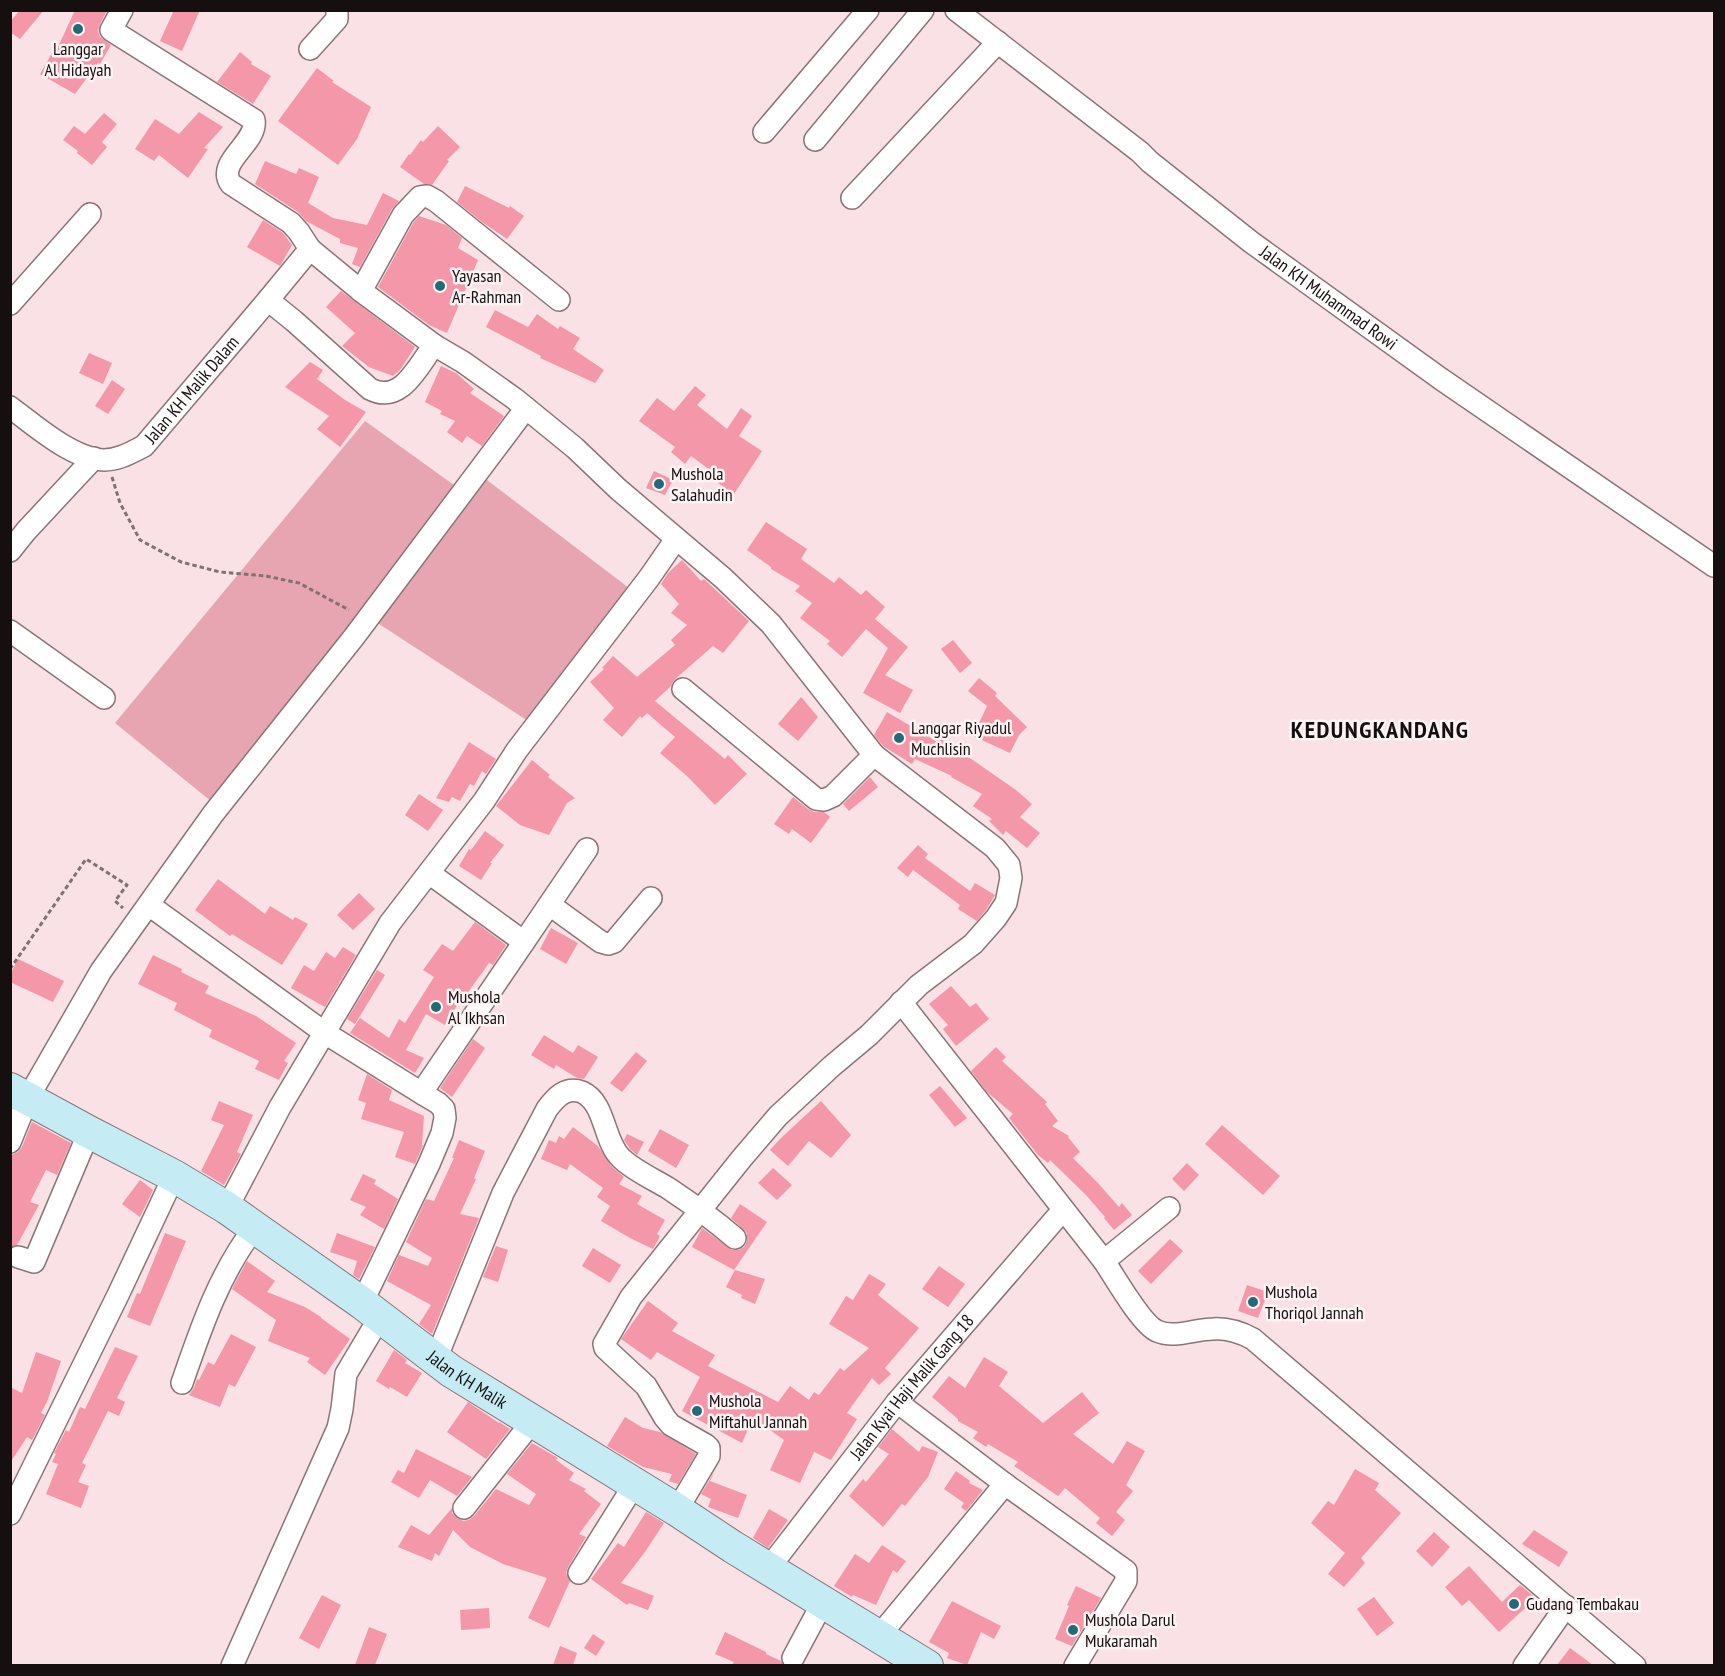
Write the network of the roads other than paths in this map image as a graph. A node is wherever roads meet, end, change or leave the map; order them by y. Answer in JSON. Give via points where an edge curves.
{"nodes":[{"id":1,"x":122,"y":10,"type":"edge"},
{"id":2,"x":337,"y":10,"type":"edge"},
{"id":3,"x":868,"y":10,"type":"edge"},
{"id":4,"x":923,"y":10,"type":"edge"},
{"id":5,"x":956,"y":10,"type":"edge"},
{"id":6,"x":998,"y":42,"type":"junction"},
{"id":7,"x":310,"y":49,"type":"dead end"},
{"id":8,"x":764,"y":132,"type":"dead end"},
{"id":9,"x":815,"y":140,"type":"dead end"},
{"id":10,"x":852,"y":198,"type":"dead end"},
{"id":11,"x":90,"y":214,"type":"dead end"},
{"id":12,"x":310,"y":249,"type":"junction"},
{"id":13,"x":361,"y":291,"type":"junction"},
{"id":14,"x":268,"y":300,"type":"junction"},
{"id":15,"x":559,"y":300,"type":"dead end"},
{"id":16,"x":10,"y":304,"type":"edge"},
{"id":17,"x":434,"y":345,"type":"junction"},
{"id":18,"x":10,"y":408,"type":"edge"},
{"id":19,"x":526,"y":408,"type":"junction"},
{"id":20,"x":100,"y":459,"type":"junction"},
{"id":21,"x":676,"y":538,"type":"junction"},
{"id":22,"x":10,"y":551,"type":"edge"},
{"id":23,"x":1714,"y":566,"type":"edge"},
{"id":24,"x":10,"y":631,"type":"edge"},
{"id":25,"x":683,"y":689,"type":"dead end"},
{"id":26,"x":104,"y":698,"type":"dead end"},
{"id":27,"x":874,"y":755,"type":"junction"},
{"id":28,"x":586,"y":849,"type":"dead end"},
{"id":29,"x":429,"y":873,"type":"junction"},
{"id":30,"x":651,"y":898,"type":"dead end"},
{"id":31,"x":149,"y":905,"type":"junction"},
{"id":32,"x":550,"y":905,"type":"junction"},
{"id":33,"x":524,"y":942,"type":"junction"},
{"id":34,"x":901,"y":1002,"type":"junction"},
{"id":35,"x":325,"y":1033,"type":"junction"},
{"id":36,"x":20,"y":1094,"type":"edge"},
{"id":37,"x":423,"y":1094,"type":"junction"},
{"id":38,"x":89,"y":1132,"type":"junction"},
{"id":39,"x":10,"y":1142,"type":"edge"},
{"id":40,"x":174,"y":1176,"type":"junction"},
{"id":41,"x":227,"y":1208,"type":"junction"},
{"id":42,"x":1169,"y":1208,"type":"dead end"},
{"id":43,"x":701,"y":1209,"type":"junction"},
{"id":44,"x":1063,"y":1210,"type":"junction"},
{"id":45,"x":255,"y":1227,"type":"junction"},
{"id":46,"x":735,"y":1238,"type":"dead end"},
{"id":47,"x":18,"y":1257,"type":"dead end"},
{"id":48,"x":1104,"y":1261,"type":"junction"},
{"id":49,"x":371,"y":1310,"type":"junction"},
{"id":50,"x":435,"y":1359,"type":"junction"},
{"id":51,"x":182,"y":1383,"type":"dead end"},
{"id":52,"x":897,"y":1402,"type":"junction"},
{"id":53,"x":532,"y":1422,"type":"junction"},
{"id":54,"x":1005,"y":1484,"type":"junction"},
{"id":55,"x":634,"y":1485,"type":"junction"},
{"id":56,"x":464,"y":1508,"type":"dead end"},
{"id":57,"x":677,"y":1510,"type":"junction"},
{"id":58,"x":10,"y":1514,"type":"edge"},
{"id":59,"x":768,"y":1569,"type":"junction"},
{"id":60,"x":579,"y":1573,"type":"dead end"},
{"id":61,"x":823,"y":1602,"type":"junction"},
{"id":62,"x":1566,"y":1606,"type":"junction"},
{"id":63,"x":879,"y":1636,"type":"junction"},
{"id":64,"x":793,"y":1658,"type":"dead end"},
{"id":65,"x":232,"y":1665,"type":"edge"},
{"id":66,"x":927,"y":1665,"type":"edge"},
{"id":67,"x":1074,"y":1665,"type":"edge"},
{"id":68,"x":1524,"y":1665,"type":"edge"},
{"id":69,"x":1635,"y":1665,"type":"edge"}],
"edges":[{"from":1,"to":12,"type":"street","via":[[111,30],[252,117],[255,129],[227,169],[227,178],[291,223]]},
{"from":2,"to":7,"type":"street","via":[[338,19]]},
{"from":3,"to":8,"type":"street"},
{"from":4,"to":9,"type":"street"},
{"from":5,"to":6,"type":"street","name":"Jalan KH Muhammad Rowi"},
{"from":6,"to":10,"type":"street"},
{"from":6,"to":23,"type":"street","name":"Jalan KH Muhammad Rowi","via":[[1251,242],[1441,379]]},
{"from":11,"to":16,"type":"street"},
{"from":12,"to":13,"type":"street"},
{"from":12,"to":14,"type":"street","name":"Jalan KH Malik Dalam"},
{"from":13,"to":15,"type":"street","via":[[403,214],[420,197],[427,196]]},
{"from":13,"to":17,"type":"street"},
{"from":14,"to":17,"type":"street","via":[[376,393],[386,395],[408,381]]},
{"from":14,"to":20,"type":"street","name":"Jalan KH Malik Dalam","via":[[144,446],[126,455]]},
{"from":17,"to":19,"type":"street"},
{"from":18,"to":20,"type":"street","via":[[60,444]]},
{"from":19,"to":21,"type":"street"},
{"from":19,"to":31,"type":"street","via":[[367,620],[213,814]]},
{"from":20,"to":22,"type":"street"},
{"from":21,"to":27,"type":"street","via":[[771,624]]},
{"from":21,"to":29,"type":"street"},
{"from":24,"to":26,"type":"street"},
{"from":25,"to":27,"type":"street","via":[[816,799],[833,796]]},
{"from":27,"to":34,"type":"street","via":[[995,848],[1009,865],[1011,878],[1006,903],[973,944]]},
{"from":28,"to":32,"type":"street"},
{"from":29,"to":33,"type":"street"},
{"from":29,"to":35,"type":"street","via":[[390,923]]},
{"from":30,"to":32,"type":"street","via":[[614,942],[608,944]]},
{"from":31,"to":35,"type":"street"},
{"from":31,"to":36,"type":"street","via":[[101,970]]},
{"from":32,"to":33,"type":"street"},
{"from":33,"to":37,"type":"street"},
{"from":34,"to":43,"type":"street","via":[[778,1116]]},
{"from":34,"to":44,"type":"street"},
{"from":35,"to":37,"type":"street"},
{"from":35,"to":41,"type":"street","via":[[280,1107]]},
{"from":36,"to":38,"type":"street","name":"Jalan KH Malik"},
{"from":36,"to":39,"type":"street"},
{"from":37,"to":49,"type":"street","via":[[444,1109],[442,1133]]},
{"from":38,"to":40,"type":"street","name":"Jalan KH Malik"},
{"from":38,"to":47,"type":"street","via":[[34,1262]]},
{"from":40,"to":41,"type":"street","name":"Jalan KH Malik"},
{"from":40,"to":58,"type":"street"},
{"from":41,"to":45,"type":"street","name":"Jalan KH Malik"},
{"from":42,"to":48,"type":"street"},
{"from":43,"to":46,"type":"street"},
{"from":43,"to":50,"type":"street","via":[[622,1160],[593,1101],[582,1092],[564,1092],[548,1109],[503,1192]]},
{"from":43,"to":57,"type":"street","via":[[631,1297],[604,1346],[646,1386],[671,1425],[709,1448]]},
{"from":44,"to":48,"type":"street"},
{"from":44,"to":52,"type":"street","name":"Jalan Kyai Haji Malik Gang 18"},
{"from":45,"to":49,"type":"street","name":"Jalan KH Malik"},
{"from":45,"to":51,"type":"street","via":[[241,1245],[206,1313]]},
{"from":48,"to":62,"type":"street","via":[[1144,1320],[1158,1332],[1228,1329],[1253,1339]]},
{"from":49,"to":50,"type":"street","name":"Jalan KH Malik"},
{"from":49,"to":65,"type":"street","via":[[346,1374],[338,1428]]},
{"from":50,"to":53,"type":"street","name":"Jalan KH Malik"},
{"from":52,"to":54,"type":"street"},
{"from":52,"to":59,"type":"street","name":"Jalan Kyai Haji Malik Gang 18"},
{"from":53,"to":55,"type":"street","name":"Jalan KH Malik"},
{"from":53,"to":56,"type":"street"},
{"from":54,"to":63,"type":"street"},
{"from":54,"to":67,"type":"street","via":[[1126,1570],[1126,1581]]},
{"from":55,"to":57,"type":"street","name":"Jalan KH Malik"},
{"from":55,"to":60,"type":"street"},
{"from":57,"to":59,"type":"street","name":"Jalan KH Malik"},
{"from":59,"to":61,"type":"street","name":"Jalan KH Malik"},
{"from":61,"to":63,"type":"street","name":"Jalan KH Malik"},
{"from":61,"to":64,"type":"street"},
{"from":62,"to":68,"type":"street"},
{"from":62,"to":69,"type":"street"},
{"from":63,"to":66,"type":"street","name":"Jalan KH Malik"}]}
